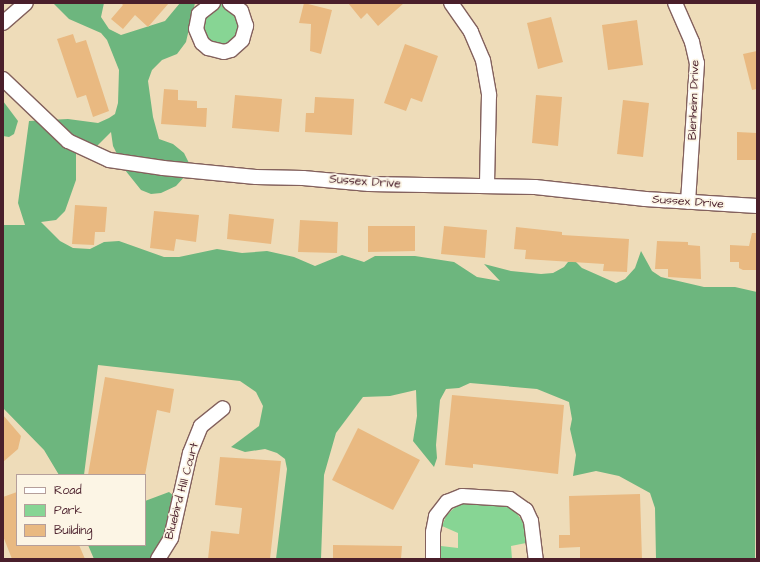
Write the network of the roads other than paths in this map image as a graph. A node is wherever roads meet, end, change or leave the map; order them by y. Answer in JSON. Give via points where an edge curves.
{"nodes":[{"id":1,"x":26,"y":3,"type":"edge"},
{"id":2,"x":211,"y":3,"type":"edge"},
{"id":3,"x":230,"y":3,"type":"edge"},
{"id":4,"x":450,"y":3,"type":"edge"},
{"id":5,"x":675,"y":3,"type":"edge"},
{"id":6,"x":3,"y":23,"type":"edge"},
{"id":7,"x":3,"y":79,"type":"edge"},
{"id":8,"x":487,"y":186,"type":"junction"},
{"id":9,"x":688,"y":202,"type":"junction"},
{"id":10,"x":757,"y":206,"type":"edge"},
{"id":11,"x":223,"y":408,"type":"dead end"},
{"id":12,"x":158,"y":559,"type":"edge"},
{"id":13,"x":433,"y":559,"type":"edge"},
{"id":14,"x":536,"y":559,"type":"edge"}],
"edges":[{"from":1,"to":6,"type":"street"},
{"from":2,"to":3,"type":"street","via":[[204,8],[197,21],[198,36],[208,48],[224,52],[231,50],[242,40],[246,26],[242,11]]},
{"from":4,"to":8,"type":"street","via":[[471,32],[483,60],[488,95]]},
{"from":5,"to":9,"type":"street","name":"Blenheim Drive","via":[[692,42],[697,63]]},
{"from":7,"to":8,"type":"street","name":"Sussex Drive","via":[[68,141],[109,160],[256,177],[369,184]]},
{"from":8,"to":9,"type":"street","name":"Sussex Drive","via":[[535,187]]},
{"from":9,"to":10,"type":"street","name":"Sussex Drive"},
{"from":11,"to":12,"type":"street","name":"Bluebird Hill Court","via":[[201,426],[190,453],[171,538]]},
{"from":13,"to":14,"type":"street","via":[[436,516],[447,502],[462,496],[510,499],[526,510],[531,521]]}]}
